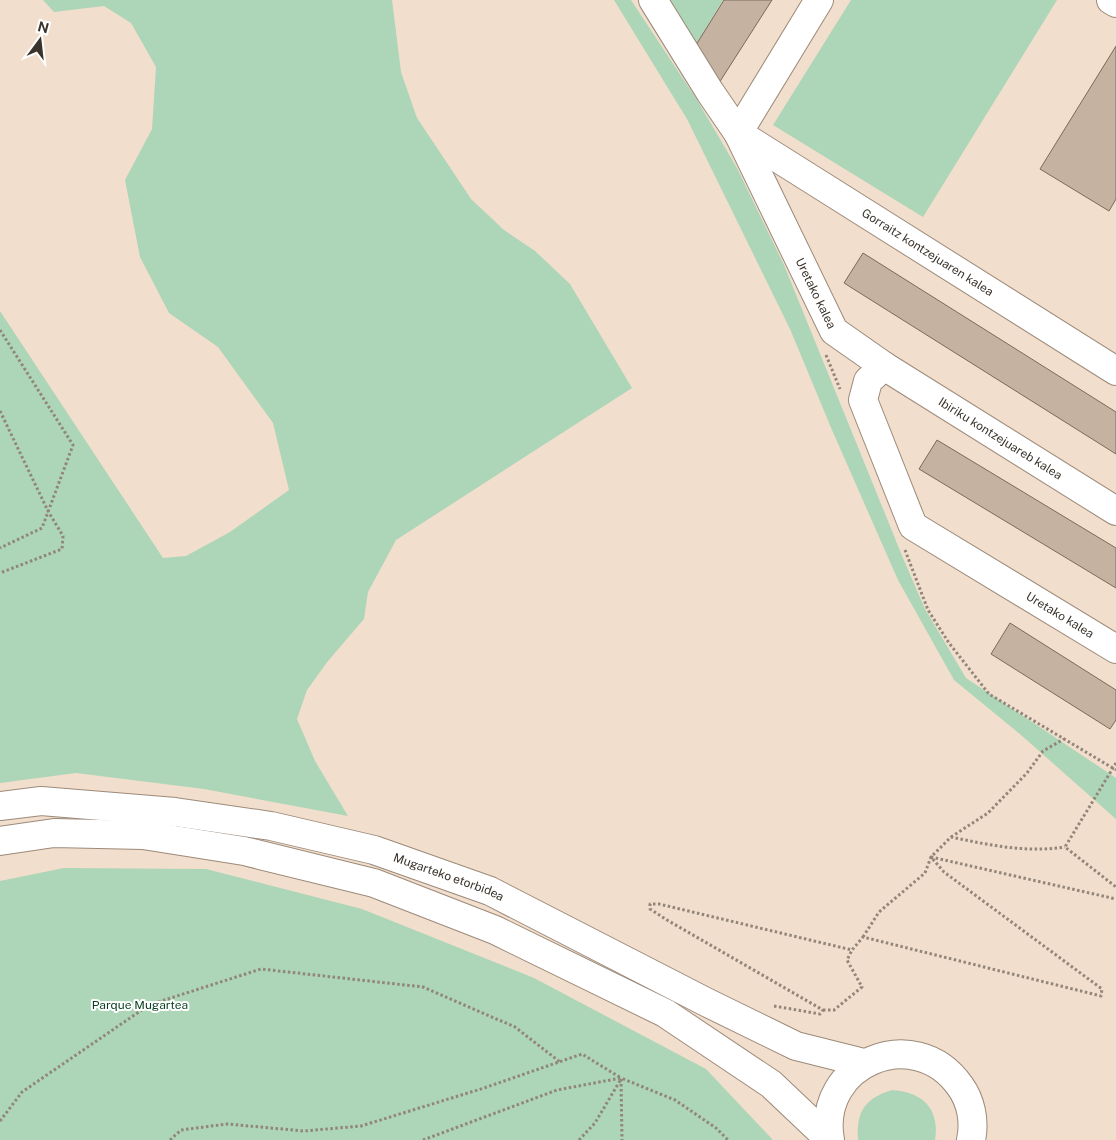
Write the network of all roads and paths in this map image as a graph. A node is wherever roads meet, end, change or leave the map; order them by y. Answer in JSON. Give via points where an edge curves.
{"nodes":[{"id":1,"x":653,"y":0,"type":"edge"},
{"id":2,"x":819,"y":0,"type":"edge"},
{"id":3,"x":1111,"y":0,"type":"edge"},
{"id":4,"x":1116,"y":3,"type":"edge"},
{"id":5,"x":738,"y":133,"type":"junction"},
{"id":6,"x":0,"y":330,"type":"edge"},
{"id":7,"x":884,"y":366,"type":"junction"},
{"id":8,"x":1116,"y":371,"type":"edge"},
{"id":9,"x":0,"y":411,"type":"edge"},
{"id":10,"x":48,"y":511,"type":"junction"},
{"id":11,"x":1116,"y":511,"type":"edge"},
{"id":12,"x":0,"y":548,"type":"edge"},
{"id":13,"x":905,"y":548,"type":"dead end"},
{"id":14,"x":0,"y":573,"type":"edge"},
{"id":15,"x":1116,"y":649,"type":"edge"},
{"id":16,"x":1064,"y":739,"type":"junction"},
{"id":17,"x":1116,"y":763,"type":"edge"},
{"id":18,"x":1114,"y":769,"type":"edge"},
{"id":19,"x":0,"y":806,"type":"edge"},
{"id":20,"x":951,"y":838,"type":"junction"},
{"id":21,"x":0,"y":841,"type":"edge"},
{"id":22,"x":1065,"y":847,"type":"junction"},
{"id":23,"x":931,"y":857,"type":"junction"},
{"id":24,"x":1116,"y":887,"type":"edge"},
{"id":25,"x":1116,"y":899,"type":"edge"},
{"id":26,"x":863,"y":938,"type":"junction"},
{"id":27,"x":852,"y":950,"type":"junction"},
{"id":28,"x":774,"y":1006,"type":"dead end"},
{"id":29,"x":823,"y":1010,"type":"junction"},
{"id":30,"x":560,"y":1062,"type":"junction"},
{"id":31,"x":864,"y":1063,"type":"junction"},
{"id":32,"x":621,"y":1078,"type":"junction"},
{"id":33,"x":965,"y":1094,"type":"junction"},
{"id":34,"x":0,"y":1121,"type":"edge"},
{"id":35,"x":830,"y":1139,"type":"edge"},
{"id":36,"x":170,"y":1140,"type":"edge"},
{"id":37,"x":423,"y":1140,"type":"edge"},
{"id":38,"x":579,"y":1140,"type":"edge"},
{"id":39,"x":622,"y":1140,"type":"edge"},
{"id":40,"x":728,"y":1140,"type":"edge"},
{"id":41,"x":971,"y":1140,"type":"edge"},
{"id":42,"x":992,"y":1140,"type":"edge"}],
"edges":[{"from":1,"to":5,"type":"street","name":"Uretako kalea"},
{"from":2,"to":5,"type":"street"},
{"from":3,"to":4,"type":"street"},
{"from":5,"to":7,"type":"street","name":"Uretako kalea","via":[[834,332]]},
{"from":5,"to":8,"type":"street","name":"Gorraitz kontzejuaren kalea"},
{"from":6,"to":10,"type":"path","via":[[72,445]]},
{"from":7,"to":11,"type":"street","name":"Ibiriku kontzejuareb kalea"},
{"from":7,"to":15,"type":"street","name":"Uretako kalea","via":[[868,381],[864,400],[912,526]]},
{"from":9,"to":10,"type":"path"},
{"from":10,"to":12,"type":"path","via":[[42,528]]},
{"from":10,"to":14,"type":"path","via":[[63,536],[62,549]]},
{"from":13,"to":16,"type":"path","via":[[928,610],[989,694]]},
{"from":16,"to":18,"type":"path"},
{"from":16,"to":20,"type":"path","via":[[1043,751],[1027,773],[988,813]]},
{"from":17,"to":18,"type":"path"},
{"from":18,"to":22,"type":"path"},
{"from":19,"to":31,"type":"street","name":"Mugarteko etorbidea","via":[[41,802],[175,812],[271,826],[374,850],[490,891],[796,1046]]},
{"from":20,"to":22,"type":"path","via":[[1045,850]]},
{"from":20,"to":23,"type":"path"},
{"from":21,"to":35,"type":"street","via":[[54,833],[143,835],[244,852],[374,882],[495,930],[666,1013],[771,1084]]},
{"from":22,"to":24,"type":"path"},
{"from":23,"to":25,"type":"path"},
{"from":23,"to":26,"type":"path","via":[[925,873],[879,912]]},
{"from":23,"to":26,"type":"path","via":[[944,872],[1102,989],[1101,996]]},
{"from":26,"to":27,"type":"path"},
{"from":27,"to":29,"type":"path","via":[[847,960],[862,987],[834,1010]]},
{"from":27,"to":29,"type":"path","via":[[650,904],[650,909],[666,920]]},
{"from":28,"to":29,"type":"path","via":[[820,1014]]},
{"from":30,"to":32,"type":"path","via":[[582,1054]]},
{"from":30,"to":34,"type":"path","via":[[515,1027],[423,987],[261,969],[149,1005],[22,1092]]},
{"from":30,"to":36,"type":"path","via":[[361,1126],[304,1131],[227,1124],[181,1130]]},
{"from":31,"to":33,"type":"street","via":[[886,1054],[910,1054],[932,1060],[952,1074]]},
{"from":31,"to":35,"type":"street","via":[[847,1077],[834,1095],[828,1117]]},
{"from":32,"to":37,"type":"path","via":[[557,1090]]},
{"from":32,"to":38,"type":"path","via":[[595,1123]]},
{"from":32,"to":39,"type":"path"},
{"from":32,"to":40,"type":"path","via":[[675,1100]]},
{"from":33,"to":41,"type":"street","via":[[972,1115]]},
{"from":33,"to":42,"type":"street"}]}
